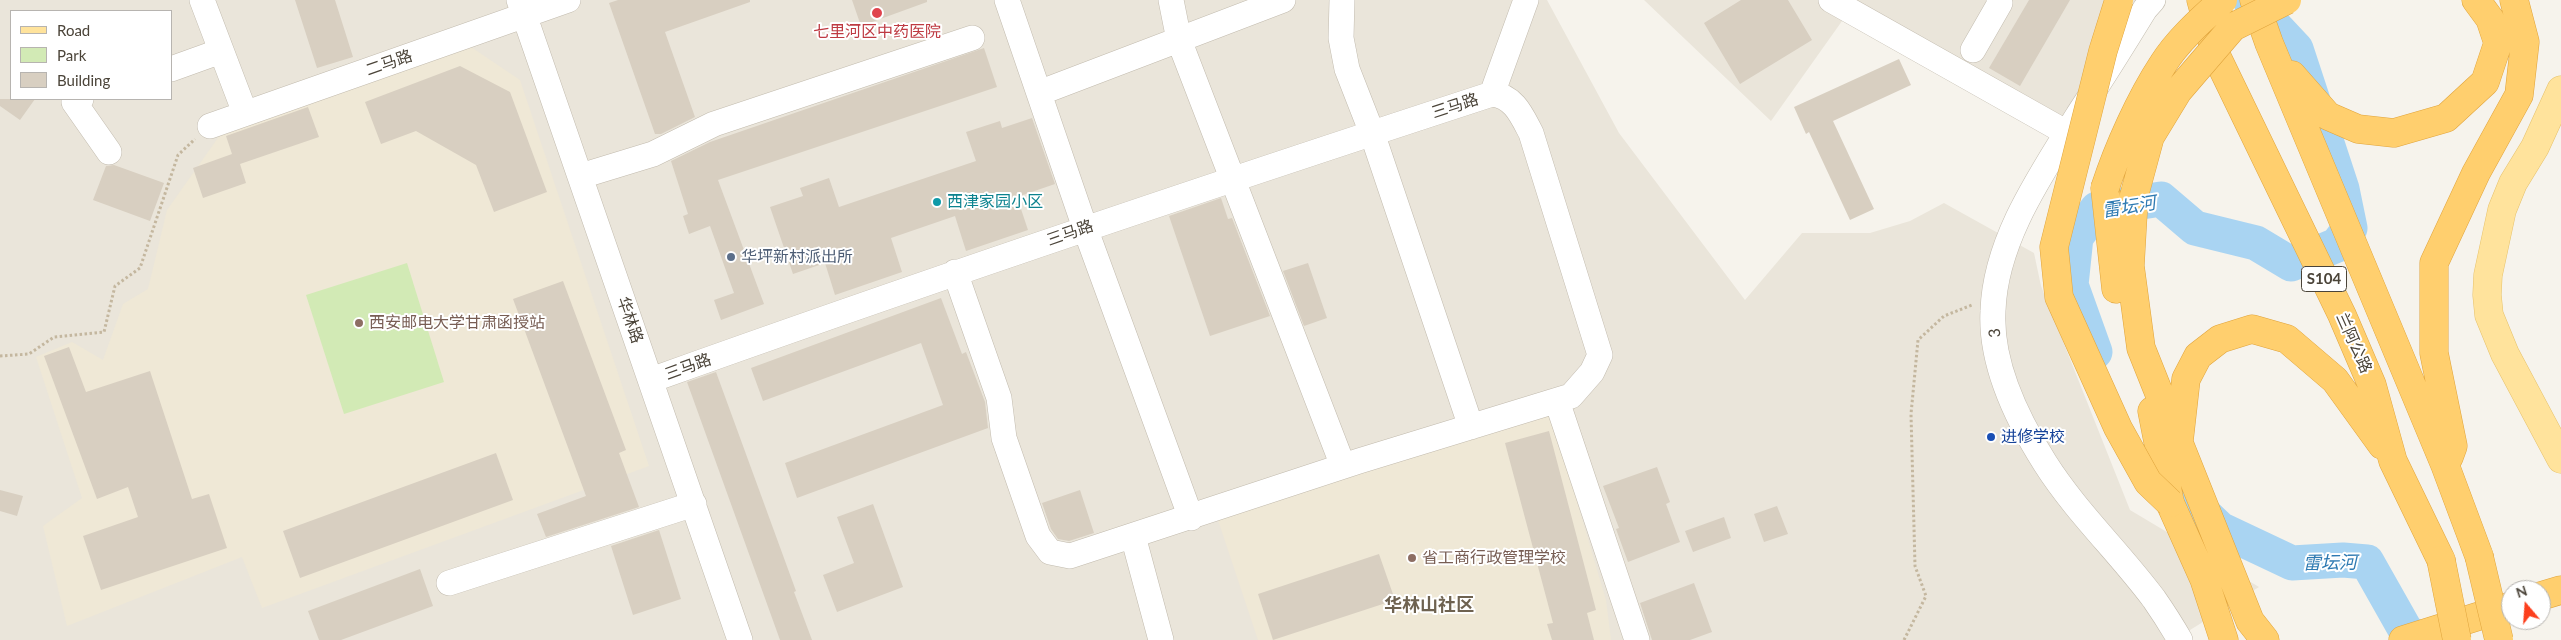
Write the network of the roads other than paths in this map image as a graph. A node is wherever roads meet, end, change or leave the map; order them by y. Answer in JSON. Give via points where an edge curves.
{"nodes":[{"id":1,"x":202,"y":0,"type":"edge"},
{"id":2,"x":568,"y":0,"type":"edge"},
{"id":3,"x":1007,"y":0,"type":"edge"},
{"id":4,"x":1171,"y":0,"type":"edge"},
{"id":5,"x":1283,"y":0,"type":"edge"},
{"id":6,"x":1342,"y":0,"type":"edge"},
{"id":7,"x":1526,"y":0,"type":"edge"},
{"id":8,"x":1830,"y":0,"type":"edge"},
{"id":9,"x":1999,"y":0,"type":"edge"},
{"id":10,"x":2119,"y":0,"type":"edge"},
{"id":11,"x":2202,"y":0,"type":"edge"},
{"id":12,"x":2223,"y":0,"type":"edge"},
{"id":13,"x":2254,"y":0,"type":"edge"},
{"id":14,"x":2286,"y":0,"type":"edge"},
{"id":15,"x":2476,"y":0,"type":"edge"},
{"id":16,"x":2514,"y":0,"type":"edge"},
{"id":17,"x":2148,"y":3,"type":"edge"},
{"id":18,"x":522,"y":8,"type":"edge"},
{"id":19,"x":972,"y":38,"type":"dead end"},
{"id":20,"x":1179,"y":40,"type":"junction"},
{"id":21,"x":2269,"y":43,"type":"junction"},
{"id":22,"x":1973,"y":50,"type":"dead end"},
{"id":23,"x":221,"y":51,"type":"junction"},
{"id":24,"x":172,"y":69,"type":"edge"},
{"id":25,"x":2561,"y":90,"type":"edge"},
{"id":26,"x":1039,"y":93,"type":"junction"},
{"id":27,"x":1492,"y":94,"type":"junction"},
{"id":28,"x":79,"y":100,"type":"edge"},
{"id":29,"x":245,"y":113,"type":"junction"},
{"id":30,"x":210,"y":126,"type":"road end"},
{"id":31,"x":1372,"y":133,"type":"junction"},
{"id":32,"x":2067,"y":133,"type":"junction"},
{"id":33,"x":109,"y":152,"type":"dead end"},
{"id":34,"x":581,"y":176,"type":"junction"},
{"id":35,"x":1232,"y":179,"type":"junction"},
{"id":36,"x":1085,"y":228,"type":"junction"},
{"id":37,"x":955,"y":272,"type":"junction"},
{"id":38,"x":651,"y":380,"type":"junction"},
{"id":39,"x":1557,"y":401,"type":"junction"},
{"id":40,"x":1471,"y":427,"type":"junction"},
{"id":41,"x":2179,"y":445,"type":"junction"},
{"id":42,"x":2561,"y":459,"type":"edge"},
{"id":43,"x":2393,"y":461,"type":"junction"},
{"id":44,"x":2445,"y":465,"type":"junction"},
{"id":45,"x":1343,"y":466,"type":"junction"},
{"id":46,"x":2170,"y":503,"type":"junction"},
{"id":47,"x":694,"y":504,"type":"junction"},
{"id":48,"x":1191,"y":518,"type":"junction"},
{"id":49,"x":1133,"y":536,"type":"junction"},
{"id":50,"x":449,"y":583,"type":"dead end"},
{"id":51,"x":2501,"y":609,"type":"edge"},
{"id":52,"x":2258,"y":630,"type":"edge"},
{"id":53,"x":2223,"y":634,"type":"edge"},
{"id":54,"x":740,"y":640,"type":"edge"},
{"id":55,"x":1161,"y":640,"type":"edge"},
{"id":56,"x":1637,"y":640,"type":"edge"},
{"id":57,"x":2180,"y":640,"type":"edge"},
{"id":58,"x":2402,"y":640,"type":"edge"},
{"id":59,"x":2456,"y":640,"type":"edge"},
{"id":60,"x":2499,"y":640,"type":"edge"}],
"edges":[{"from":1,"to":23,"type":"street"},
{"from":2,"to":18,"type":"street","name":"二马路"},
{"from":3,"to":26,"type":"street"},
{"from":4,"to":20,"type":"street"},
{"from":5,"to":20,"type":"street"},
{"from":6,"to":31,"type":"street","via":[[1341,38],[1347,69]]},
{"from":7,"to":27,"type":"street"},
{"from":8,"to":32,"type":"street"},
{"from":9,"to":22,"type":"street"},
{"from":10,"to":46,"type":"highway","bridge":true,"via":[[2100,60],[2054,247],[2059,297],[2122,436],[2148,482]]},
{"from":11,"to":43,"type":"highway","name":"兰阿公路","number":"S104","bridge":true,"via":[[2216,55],[2342,315],[2372,385]]},
{"from":12,"to":46,"type":"highway","bridge":true,"via":[[2199,21],[2163,63],[2117,152],[2105,188],[2115,282],[2125,338],[2153,416]]},
{"from":13,"to":21,"type":"highway","number":"S104"},
{"from":14,"to":41,"type":"highway","bridge":true,"via":[[2233,27],[2178,91],[2150,137],[2134,196],[2130,266],[2141,348]]},
{"from":15,"to":21,"type":"highway","via":[[2490,19],[2498,43],[2485,82],[2446,118],[2394,133],[2358,129],[2328,116],[2296,81]]},
{"from":16,"to":44,"type":"highway","via":[[2525,42],[2519,95],[2476,173],[2434,263],[2434,353],[2453,446]]},
{"from":17,"to":32,"type":"street","name":"3"},
{"from":18,"to":29,"type":"street","name":"二马路"},
{"from":18,"to":34,"type":"street","name":"华林路"},
{"from":19,"to":34,"type":"street","via":[[714,124],[653,154]]},
{"from":20,"to":26,"type":"street"},
{"from":20,"to":35,"type":"street"},
{"from":21,"to":44,"type":"highway","number":"S104"},
{"from":23,"to":24,"type":"street"},
{"from":23,"to":29,"type":"street"},
{"from":25,"to":42,"type":"main road","via":[[2502,210],[2487,295],[2490,316],[2505,354]]},
{"from":26,"to":36,"type":"street"},
{"from":27,"to":31,"type":"street","name":"三马路"},
{"from":27,"to":39,"type":"street","via":[[1502,95],[1518,109],[1531,133],[1600,354],[1592,372],[1571,396]]},
{"from":28,"to":33,"type":"street","via":[[74,102]]},
{"from":29,"to":30,"type":"street","name":"二马路"},
{"from":31,"to":35,"type":"street","name":"三马路"},
{"from":31,"to":40,"type":"street"},
{"from":32,"to":57,"type":"street","name":"3","via":[[2032,191],[1998,274],[1992,311],[2001,372],[2011,400],[2045,464],[2154,599]]},
{"from":34,"to":38,"type":"street","name":"华林路"},
{"from":35,"to":36,"type":"street","name":"三马路"},
{"from":35,"to":45,"type":"street"},
{"from":36,"to":37,"type":"street","name":"三马路"},
{"from":36,"to":48,"type":"street"},
{"from":37,"to":38,"type":"street","name":"三马路"},
{"from":37,"to":49,"type":"street","via":[[999,398],[1004,438],[1038,536],[1050,552],[1070,556]]},
{"from":38,"to":47,"type":"street","name":"华林路"},
{"from":39,"to":40,"type":"street"},
{"from":39,"to":56,"type":"street"},
{"from":40,"to":45,"type":"street"},
{"from":41,"to":43,"type":"highway","via":[[2186,379],[2198,356],[2220,339],[2252,329],[2286,339],[2335,380]]},
{"from":41,"to":52,"type":"highway"},
{"from":43,"to":59,"type":"highway","name":"兰阿公路","number":"S104","bridge":true,"via":[[2441,560]]},
{"from":44,"to":60,"type":"highway","number":"S104","bridge":true,"via":[[2479,556]]},
{"from":45,"to":48,"type":"street"},
{"from":46,"to":53,"type":"highway","via":[[2204,579]]},
{"from":47,"to":50,"type":"street"},
{"from":47,"to":54,"type":"street","name":"华林路"},
{"from":48,"to":49,"type":"street"},
{"from":49,"to":55,"type":"street"},
{"from":51,"to":58,"type":"highway","bridge":true}]}
